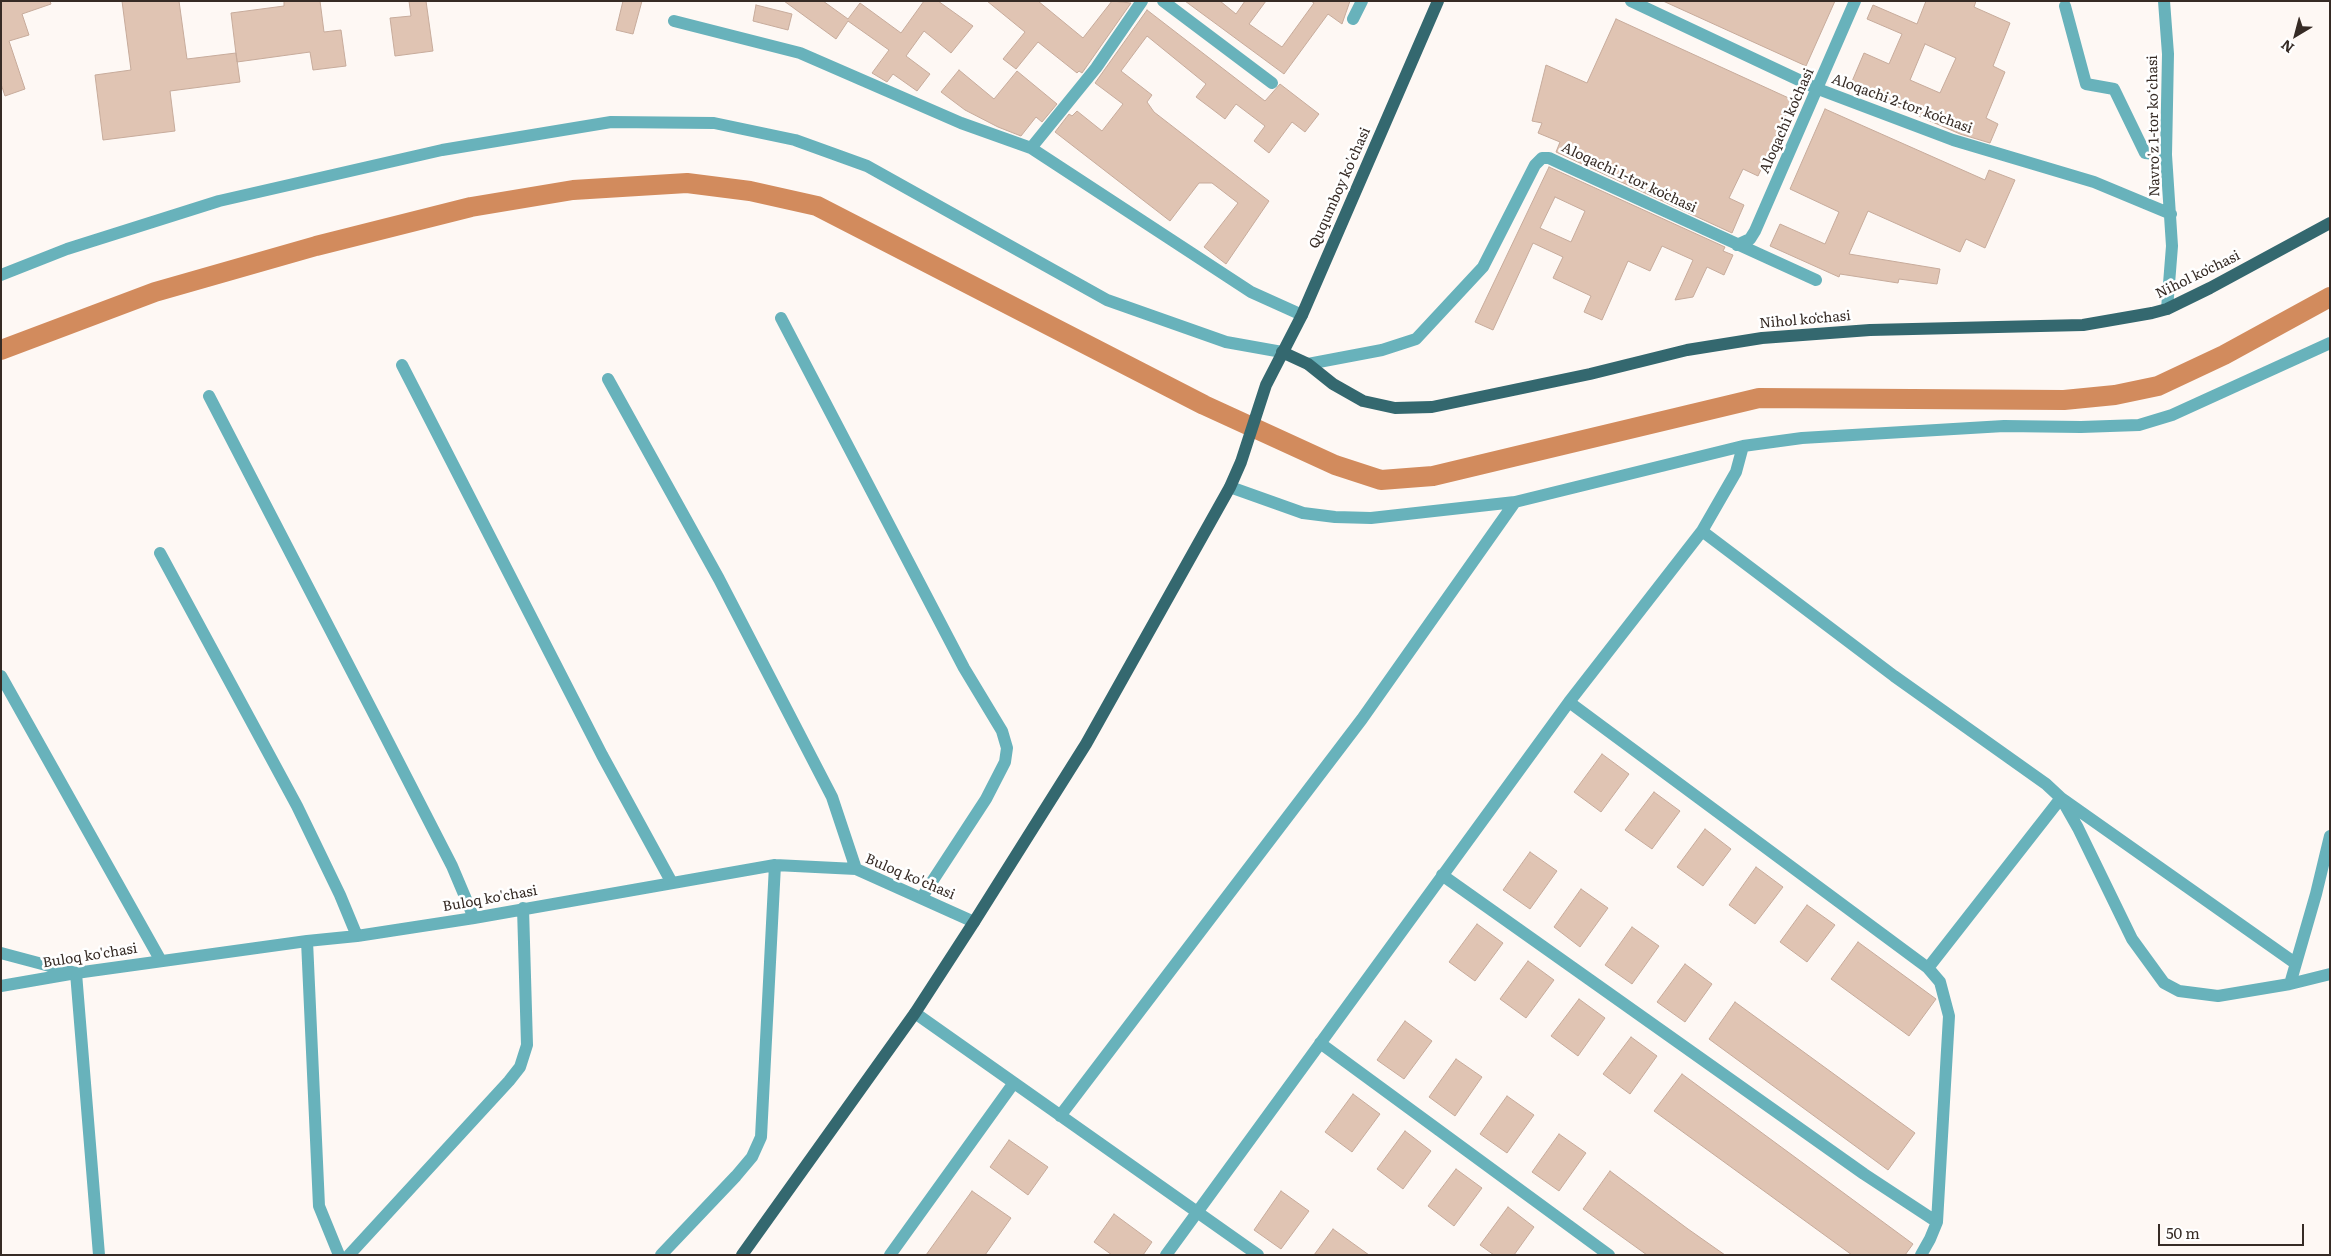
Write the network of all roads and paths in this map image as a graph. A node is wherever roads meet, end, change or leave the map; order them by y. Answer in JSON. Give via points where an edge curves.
{"nodes":[{"id":1,"x":1142,"y":1,"type":"edge"},
{"id":2,"x":1163,"y":1,"type":"edge"},
{"id":3,"x":1362,"y":1,"type":"edge"},
{"id":4,"x":1438,"y":1,"type":"edge"},
{"id":5,"x":1631,"y":1,"type":"edge"},
{"id":6,"x":1855,"y":1,"type":"edge"},
{"id":7,"x":2164,"y":1,"type":"edge"},
{"id":8,"x":2065,"y":6,"type":"dead end"},
{"id":9,"x":1353,"y":18,"type":"dead end"},
{"id":10,"x":674,"y":21,"type":"dead end"},
{"id":11,"x":1272,"y":84,"type":"dead end"},
{"id":12,"x":1818,"y":89,"type":"junction"},
{"id":13,"x":1032,"y":148,"type":"junction"},
{"id":14,"x":2166,"y":155,"type":"junction"},
{"id":15,"x":2170,"y":214,"type":"junction"},
{"id":16,"x":2330,"y":222,"type":"edge"},
{"id":17,"x":1737,"y":245,"type":"junction"},
{"id":18,"x":1,"y":276,"type":"edge"},
{"id":19,"x":1816,"y":280,"type":"dead end"},
{"id":20,"x":2167,"y":309,"type":"junction"},
{"id":21,"x":1302,"y":315,"type":"junction"},
{"id":22,"x":781,"y":318,"type":"dead end"},
{"id":23,"x":2330,"y":343,"type":"edge"},
{"id":24,"x":1282,"y":352,"type":"junction"},
{"id":25,"x":1308,"y":364,"type":"junction"},
{"id":26,"x":402,"y":365,"type":"dead end"},
{"id":27,"x":608,"y":379,"type":"dead end"},
{"id":28,"x":209,"y":396,"type":"dead end"},
{"id":29,"x":1743,"y":446,"type":"junction"},
{"id":30,"x":1230,"y":487,"type":"junction"},
{"id":31,"x":1515,"y":502,"type":"junction"},
{"id":32,"x":1702,"y":531,"type":"junction"},
{"id":33,"x":160,"y":553,"type":"dead end"},
{"id":34,"x":1,"y":676,"type":"edge"},
{"id":35,"x":1569,"y":702,"type":"junction"},
{"id":36,"x":2061,"y":798,"type":"junction"},
{"id":37,"x":2330,"y":836,"type":"edge"},
{"id":38,"x":775,"y":865,"type":"junction"},
{"id":39,"x":856,"y":869,"type":"junction"},
{"id":40,"x":1442,"y":875,"type":"junction"},
{"id":41,"x":672,"y":883,"type":"junction"},
{"id":42,"x":922,"y":897,"type":"junction"},
{"id":43,"x":523,"y":908,"type":"junction"},
{"id":44,"x":474,"y":918,"type":"junction"},
{"id":45,"x":974,"y":922,"type":"junction"},
{"id":46,"x":357,"y":936,"type":"junction"},
{"id":47,"x":307,"y":941,"type":"junction"},
{"id":48,"x":1,"y":953,"type":"edge"},
{"id":49,"x":161,"y":961,"type":"junction"},
{"id":50,"x":2295,"y":964,"type":"junction"},
{"id":51,"x":1928,"y":968,"type":"junction"},
{"id":52,"x":76,"y":973,"type":"junction"},
{"id":53,"x":2330,"y":974,"type":"edge"},
{"id":54,"x":2290,"y":984,"type":"junction"},
{"id":55,"x":1,"y":986,"type":"edge"},
{"id":56,"x":915,"y":1013,"type":"junction"},
{"id":57,"x":1320,"y":1043,"type":"junction"},
{"id":58,"x":1013,"y":1084,"type":"junction"},
{"id":59,"x":1060,"y":1116,"type":"junction"},
{"id":60,"x":1198,"y":1211,"type":"junction"},
{"id":61,"x":1937,"y":1222,"type":"junction"},
{"id":62,"x":99,"y":1255,"type":"edge"},
{"id":63,"x":339,"y":1255,"type":"edge"},
{"id":64,"x":349,"y":1255,"type":"edge"},
{"id":65,"x":661,"y":1255,"type":"edge"},
{"id":66,"x":742,"y":1255,"type":"edge"},
{"id":67,"x":890,"y":1255,"type":"edge"},
{"id":68,"x":1166,"y":1255,"type":"edge"},
{"id":69,"x":1258,"y":1255,"type":"edge"},
{"id":70,"x":1610,"y":1255,"type":"edge"},
{"id":71,"x":1921,"y":1255,"type":"edge"}],
"edges":[{"from":1,"to":13,"type":"street","via":[[1096,68]]},
{"from":2,"to":11,"type":"street"},
{"from":3,"to":9,"type":"street"},
{"from":4,"to":21,"type":"main road","name":"Ququmboy ko'chasi"},
{"from":5,"to":12,"type":"street","name":"Aloqachi 2-tor koʻchasi"},
{"from":6,"to":12,"type":"street","name":"Aloqachi koʻchasi"},
{"from":7,"to":14,"type":"street","via":[[2168,54]]},
{"from":8,"to":14,"type":"street","via":[[2086,84],[2114,89],[2145,153]]},
{"from":10,"to":13,"type":"street","via":[[800,53],[961,123]]},
{"from":12,"to":15,"type":"street","name":"Aloqachi 2-tor koʻchasi","via":[[1953,140],[2094,182]]},
{"from":12,"to":17,"type":"street","name":"Aloqachi koʻchasi","via":[[1755,231],[1750,239]]},
{"from":13,"to":21,"type":"street","via":[[1251,292]]},
{"from":14,"to":15,"type":"street"},
{"from":15,"to":20,"type":"street","via":[[2172,246]]},
{"from":16,"to":20,"type":"main road","name":"Nihol koʻchasi"},
{"from":17,"to":19,"type":"street","name":"Aloqachi 1-tor koʻchasi"},
{"from":17,"to":25,"type":"street","name":"Aloqachi 1-tor koʻchasi","via":[[1549,158],[1542,158],[1535,165],[1483,267],[1416,339],[1382,350]]},
{"from":18,"to":24,"type":"street","via":[[67,249],[219,201],[442,150],[611,122],[714,123],[795,140],[866,166],[1107,300],[1226,342]]},
{"from":20,"to":25,"type":"main road","name":"Nihol koʻchasi","via":[[2082,325],[1870,330],[1762,338],[1687,350],[1432,407],[1395,408],[1363,401],[1333,384]]},
{"from":21,"to":24,"type":"main road","name":"Ququmboy ko'chasi"},
{"from":22,"to":42,"type":"street","via":[[964,668],[1002,731],[1007,748],[1004,762],[986,799]]},
{"from":23,"to":29,"type":"street","via":[[2172,415],[2139,425],[2004,426],[1802,438]]},
{"from":24,"to":25,"type":"main road","name":"Nihol koʻchasi"},
{"from":24,"to":30,"type":"main road","name":"Ququmboy ko'chasi","via":[[1266,385]]},
{"from":26,"to":41,"type":"street","via":[[602,755]]},
{"from":27,"to":39,"type":"street","via":[[719,578],[832,798]]},
{"from":28,"to":44,"type":"street","via":[[452,866]]},
{"from":29,"to":31,"type":"street"},
{"from":29,"to":32,"type":"street","via":[[1736,472]]},
{"from":30,"to":31,"type":"street","via":[[1303,513],[1335,518],[1371,518]]},
{"from":30,"to":45,"type":"main road","name":"Ququmboy ko'chasi","via":[[1086,744]]},
{"from":31,"to":59,"type":"street","via":[[1362,719]]},
{"from":32,"to":35,"type":"street"},
{"from":32,"to":36,"type":"street"},
{"from":33,"to":46,"type":"street","via":[[297,806]]},
{"from":34,"to":49,"type":"street"},
{"from":35,"to":40,"type":"street"},
{"from":35,"to":51,"type":"street"},
{"from":36,"to":50,"type":"street"},
{"from":36,"to":51,"type":"street"},
{"from":36,"to":54,"type":"street","via":[[2132,940],[2164,983],[2179,991],[2218,996]]},
{"from":37,"to":50,"type":"street"},
{"from":38,"to":39,"type":"street","name":"Buloq ko'chasi"},
{"from":38,"to":41,"type":"street","name":"Buloq ko'chasi"},
{"from":38,"to":65,"type":"street","via":[[761,1137],[752,1157],[736,1176]]},
{"from":39,"to":42,"type":"street","name":"Buloq ko'chasi"},
{"from":40,"to":57,"type":"street"},
{"from":40,"to":61,"type":"street","via":[[1864,1174]]},
{"from":41,"to":43,"type":"street","name":"Buloq ko'chasi"},
{"from":42,"to":45,"type":"street","name":"Buloq ko'chasi"},
{"from":43,"to":44,"type":"street","name":"Buloq ko'chasi"},
{"from":43,"to":64,"type":"street","via":[[527,1045],[520,1067]]},
{"from":44,"to":46,"type":"street","name":"Buloq ko'chasi"},
{"from":45,"to":56,"type":"main road","name":"Ququmboy ko'chasi"},
{"from":46,"to":47,"type":"street","name":"Buloq ko'chasi"},
{"from":47,"to":49,"type":"street","name":"Buloq ko'chasi"},
{"from":47,"to":63,"type":"street","via":[[319,1206]]},
{"from":48,"to":52,"type":"street"},
{"from":49,"to":52,"type":"street","name":"Buloq ko'chasi"},
{"from":50,"to":54,"type":"street"},
{"from":51,"to":61,"type":"street","via":[[1940,982],[1949,1016]]},
{"from":52,"to":55,"type":"street","name":"Buloq ko'chasi"},
{"from":52,"to":62,"type":"street"},
{"from":53,"to":54,"type":"street"},
{"from":56,"to":58,"type":"street"},
{"from":56,"to":66,"type":"main road","name":"Ququmboy ko'chasi"},
{"from":57,"to":60,"type":"street"},
{"from":57,"to":70,"type":"street"},
{"from":58,"to":59,"type":"street"},
{"from":58,"to":67,"type":"street"},
{"from":59,"to":60,"type":"street"},
{"from":60,"to":68,"type":"street"},
{"from":60,"to":69,"type":"street"},
{"from":61,"to":71,"type":"street"}]}
